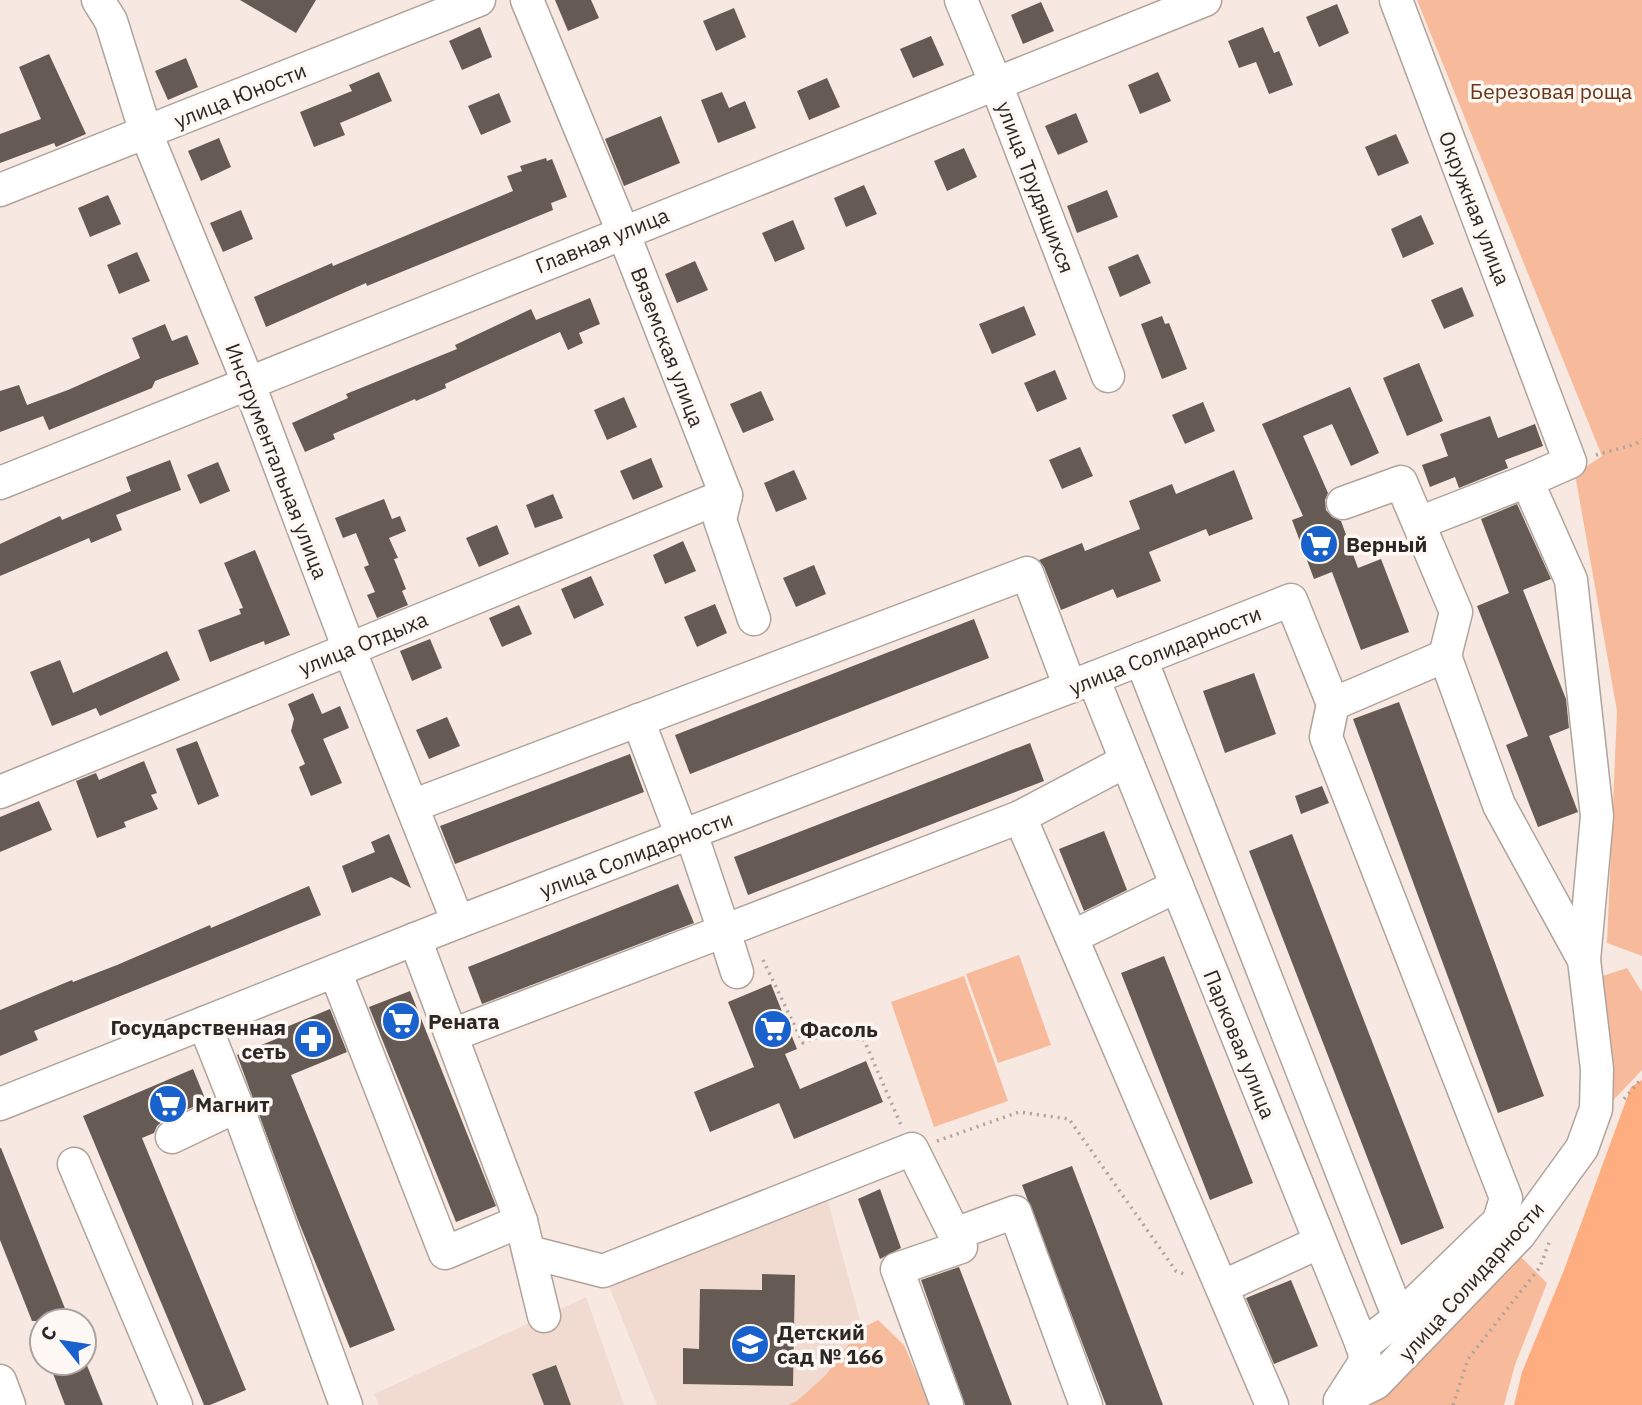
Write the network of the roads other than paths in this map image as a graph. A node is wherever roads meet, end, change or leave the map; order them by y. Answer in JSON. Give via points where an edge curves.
{"nodes":[{"id":1,"x":480,"y":0,"type":"edge"},
{"id":2,"x":527,"y":0,"type":"edge"},
{"id":3,"x":961,"y":0,"type":"edge"},
{"id":4,"x":1205,"y":0,"type":"edge"},
{"id":5,"x":1396,"y":0,"type":"edge"},
{"id":6,"x":111,"y":7,"type":"edge"},
{"id":7,"x":996,"y":84,"type":"junction"},
{"id":8,"x":146,"y":133,"type":"junction"},
{"id":9,"x":0,"y":190,"type":"edge"},
{"id":10,"x":623,"y":232,"type":"junction"},
{"id":11,"x":1108,"y":376,"type":"dead end"},
{"id":12,"x":248,"y":382,"type":"junction"},
{"id":13,"x":1527,"y":481,"type":"junction"},
{"id":14,"x":0,"y":483,"type":"edge"},
{"id":15,"x":726,"y":495,"type":"junction"},
{"id":16,"x":1343,"y":503,"type":"dead end"},
{"id":17,"x":1419,"y":523,"type":"junction"},
{"id":18,"x":754,"y":620,"type":"dead end"},
{"id":19,"x":349,"y":649,"type":"junction"},
{"id":20,"x":1445,"y":656,"type":"junction"},
{"id":21,"x":1141,"y":659,"type":"junction"},
{"id":22,"x":1082,"y":683,"type":"junction"},
{"id":23,"x":1333,"y":704,"type":"junction"},
{"id":24,"x":638,"y":720,"type":"junction"},
{"id":25,"x":1126,"y":761,"type":"junction"},
{"id":26,"x":0,"y":792,"type":"edge"},
{"id":27,"x":412,"y":806,"type":"junction"},
{"id":28,"x":1020,"y":817,"type":"junction"},
{"id":29,"x":687,"y":834,"type":"junction"},
{"id":30,"x":1177,"y":886,"type":"junction"},
{"id":31,"x":458,"y":922,"type":"junction"},
{"id":32,"x":724,"y":931,"type":"junction"},
{"id":33,"x":1072,"y":937,"type":"junction"},
{"id":34,"x":415,"y":939,"type":"junction"},
{"id":35,"x":1584,"y":960,"type":"junction"},
{"id":36,"x":749,"y":965,"type":"road end"},
{"id":37,"x":335,"y":971,"type":"junction"},
{"id":38,"x":205,"y":1023,"type":"junction"},
{"id":39,"x":452,"y":1035,"type":"junction"},
{"id":40,"x":0,"y":1104,"type":"edge"},
{"id":41,"x":237,"y":1106,"type":"junction"},
{"id":42,"x":172,"y":1137,"type":"dead end"},
{"id":43,"x":74,"y":1164,"type":"dead end"},
{"id":44,"x":521,"y":1221,"type":"junction"},
{"id":45,"x":955,"y":1234,"type":"junction"},
{"id":46,"x":1320,"y":1242,"type":"junction"},
{"id":47,"x":529,"y":1252,"type":"junction"},
{"id":48,"x":1222,"y":1287,"type":"junction"},
{"id":49,"x":544,"y":1316,"type":"dead end"},
{"id":50,"x":1399,"y":1318,"type":"junction"},
{"id":51,"x":1362,"y":1346,"type":"junction"},
{"id":52,"x":0,"y":1381,"type":"edge"},
{"id":53,"x":336,"y":1402,"type":"edge"},
{"id":54,"x":1338,"y":1403,"type":"edge"},
{"id":55,"x":9,"y":1405,"type":"edge"},
{"id":56,"x":176,"y":1405,"type":"edge"},
{"id":57,"x":947,"y":1405,"type":"edge"},
{"id":58,"x":1086,"y":1405,"type":"edge"},
{"id":59,"x":1272,"y":1405,"type":"edge"}],
"edges":[{"from":1,"to":8,"type":"street","name":"улица Юности"},
{"from":2,"to":10,"type":"street","name":"Вяземская улица"},
{"from":3,"to":7,"type":"street","name":"улица Трудящихся"},
{"from":4,"to":7,"type":"street","name":"Главная улица"},
{"from":5,"to":13,"type":"street","name":"Окружная улица","via":[[1570,462]]},
{"from":6,"to":8,"type":"street","name":"Инструментальная улица"},
{"from":7,"to":10,"type":"street","name":"Главная улица"},
{"from":7,"to":11,"type":"street","name":"улица Трудящихся"},
{"from":8,"to":9,"type":"street","name":"улица Юности"},
{"from":8,"to":12,"type":"street","name":"Инструментальная улица"},
{"from":10,"to":12,"type":"street","name":"Главная улица"},
{"from":10,"to":15,"type":"street","name":"Вяземская улица"},
{"from":12,"to":14,"type":"street","name":"Главная улица"},
{"from":12,"to":19,"type":"street","name":"Инструментальная улица"},
{"from":13,"to":17,"type":"street"},
{"from":13,"to":35,"type":"street","via":[[1570,580],[1597,816]]},
{"from":15,"to":18,"type":"street","name":"Вяземская улица","via":[[720,520]]},
{"from":15,"to":19,"type":"street","name":"улица Отдыха"},
{"from":16,"to":17,"type":"street","via":[[1401,482]]},
{"from":17,"to":20,"type":"street","via":[[1456,612]]},
{"from":19,"to":26,"type":"street","name":"улица Отдыха"},
{"from":19,"to":27,"type":"street","name":"Инструментальная улица"},
{"from":20,"to":23,"type":"street"},
{"from":20,"to":35,"type":"street","name":"улица Солидарности","via":[[1499,805]]},
{"from":21,"to":22,"type":"street","name":"улица Солидарности"},
{"from":21,"to":23,"type":"street","name":"улица Солидарности","via":[[1291,600]]},
{"from":21,"to":50,"type":"street"},
{"from":22,"to":24,"type":"street","name":"Парковая улица","via":[[1027,573]]},
{"from":22,"to":25,"type":"street","name":"Парковая улица"},
{"from":22,"to":29,"type":"street","name":"улица Солидарности"},
{"from":23,"to":50,"type":"street","via":[[1326,737],[1506,1198],[1499,1221]]},
{"from":24,"to":27,"type":"street"},
{"from":24,"to":29,"type":"street"},
{"from":25,"to":28,"type":"street"},
{"from":25,"to":30,"type":"street","name":"Парковая улица"},
{"from":27,"to":31,"type":"street","name":"Инструментальная улица"},
{"from":28,"to":32,"type":"street"},
{"from":28,"to":33,"type":"street"},
{"from":29,"to":31,"type":"street","name":"улица Солидарности"},
{"from":29,"to":32,"type":"street"},
{"from":30,"to":33,"type":"street"},
{"from":30,"to":46,"type":"street","name":"Парковая улица"},
{"from":31,"to":34,"type":"street","name":"улица Солидарности"},
{"from":32,"to":36,"type":"street"},
{"from":32,"to":39,"type":"street"},
{"from":33,"to":48,"type":"street"},
{"from":34,"to":37,"type":"street","name":"улица Солидарности"},
{"from":34,"to":39,"type":"street"},
{"from":35,"to":54,"type":"street","name":"улица Солидарности","via":[[1597,1069],[1596,1109],[1582,1148],[1519,1235],[1411,1349],[1376,1383]]},
{"from":37,"to":38,"type":"street","name":"улица Солидарности"},
{"from":37,"to":44,"type":"street","via":[[445,1253]]},
{"from":38,"to":40,"type":"street","name":"улица Солидарности"},
{"from":38,"to":41,"type":"street"},
{"from":39,"to":44,"type":"street"},
{"from":41,"to":42,"type":"street"},
{"from":41,"to":53,"type":"street"},
{"from":43,"to":56,"type":"street"},
{"from":44,"to":47,"type":"street"},
{"from":45,"to":47,"type":"street","via":[[912,1149],[603,1271]]},
{"from":45,"to":57,"type":"street","via":[[961,1247],[897,1269]]},
{"from":45,"to":58,"type":"street","via":[[1015,1212]]},
{"from":46,"to":48,"type":"street"},
{"from":46,"to":51,"type":"street","name":"Парковая улица"},
{"from":47,"to":49,"type":"street"},
{"from":48,"to":59,"type":"street"},
{"from":50,"to":51,"type":"street"},
{"from":51,"to":54,"type":"street","via":[[1365,1362]]},
{"from":52,"to":55,"type":"street"}]}
